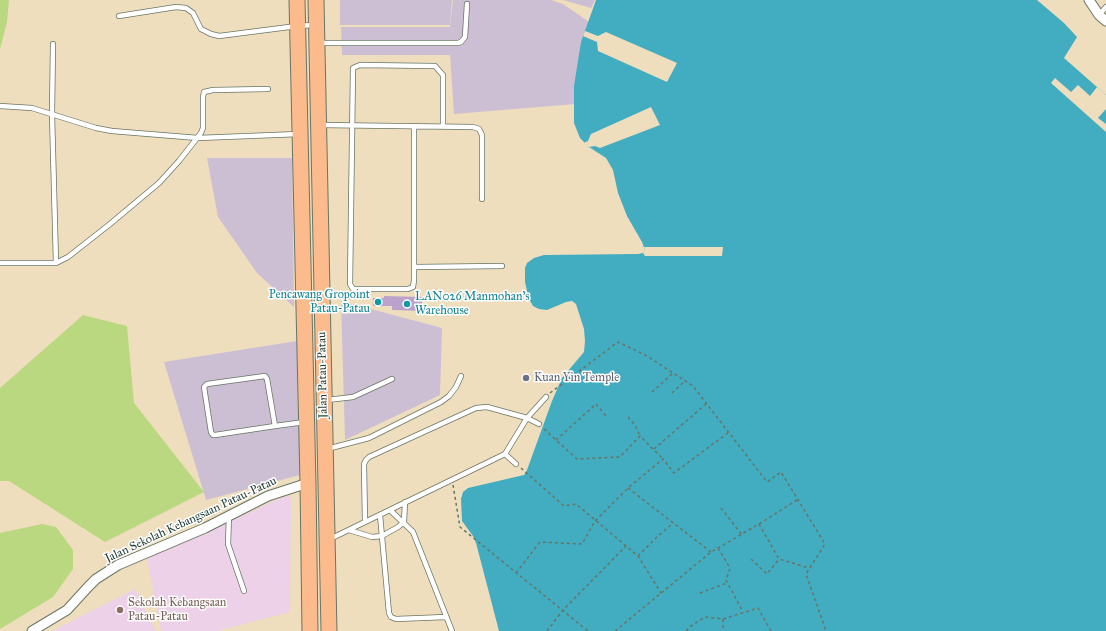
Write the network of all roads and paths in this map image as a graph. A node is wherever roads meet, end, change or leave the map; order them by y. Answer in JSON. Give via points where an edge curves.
{"nodes":[{"id":1,"x":297,"y":0,"type":"edge"},
{"id":2,"x":316,"y":0,"type":"edge"},
{"id":3,"x":1089,"y":0,"type":"edge"},
{"id":4,"x":467,"y":4,"type":"dead end"},
{"id":5,"x":1106,"y":7,"type":"edge"},
{"id":6,"x":119,"y":16,"type":"dead end"},
{"id":7,"x":1102,"y":18,"type":"edge"},
{"id":8,"x":316,"y":25,"type":"junction"},
{"id":9,"x":297,"y":26,"type":"junction"},
{"id":10,"x":317,"y":42,"type":"junction"},
{"id":11,"x":53,"y":44,"type":"dead end"},
{"id":12,"x":268,"y":89,"type":"dead end"},
{"id":13,"x":0,"y":106,"type":"edge"},
{"id":14,"x":52,"y":114,"type":"junction"},
{"id":15,"x":318,"y":125,"type":"junction"},
{"id":16,"x":352,"y":126,"type":"junction"},
{"id":17,"x":414,"y":127,"type":"junction"},
{"id":18,"x":443,"y":127,"type":"junction"},
{"id":19,"x":300,"y":134,"type":"junction"},
{"id":20,"x":198,"y":138,"type":"junction"},
{"id":21,"x":482,"y":199,"type":"dead end"},
{"id":22,"x":0,"y":263,"type":"edge"},
{"id":23,"x":56,"y":263,"type":"junction"},
{"id":24,"x":502,"y":266,"type":"dead end"},
{"id":25,"x":414,"y":267,"type":"junction"},
{"id":26,"x":674,"y":373,"type":"junction"},
{"id":27,"x":461,"y":376,"type":"dead end"},
{"id":28,"x":392,"y":379,"type":"dead end"},
{"id":29,"x":685,"y":381,"type":"junction"},
{"id":30,"x":652,"y":392,"type":"dead end"},
{"id":31,"x":672,"y":393,"type":"dead end"},
{"id":32,"x":546,"y":397,"type":"joint"},
{"id":33,"x":324,"y":401,"type":"junction"},
{"id":34,"x":707,"y":404,"type":"junction"},
{"id":35,"x":606,"y":416,"type":"dead end"},
{"id":36,"x":628,"y":417,"type":"dead end"},
{"id":37,"x":527,"y":418,"type":"junction"},
{"id":38,"x":307,"y":422,"type":"junction"},
{"id":39,"x":538,"y":424,"type":"joint"},
{"id":40,"x":275,"y":426,"type":"junction"},
{"id":41,"x":728,"y":432,"type":"junction"},
{"id":42,"x":640,"y":436,"type":"junction"},
{"id":43,"x":556,"y":440,"type":"junction"},
{"id":44,"x":326,"y":449,"type":"junction"},
{"id":45,"x":654,"y":450,"type":"junction"},
{"id":46,"x":505,"y":454,"type":"junction"},
{"id":47,"x":663,"y":459,"type":"junction"},
{"id":48,"x":516,"y":464,"type":"joint"},
{"id":49,"x":452,"y":480,"type":"junction"},
{"id":50,"x":308,"y":483,"type":"junction"},
{"id":51,"x":628,"y":488,"type":"junction"},
{"id":52,"x":797,"y":500,"type":"junction"},
{"id":53,"x":405,"y":502,"type":"junction"},
{"id":54,"x":722,"y":508,"type":"dead end"},
{"id":55,"x":390,"y":510,"type":"junction"},
{"id":56,"x":380,"y":515,"type":"junction"},
{"id":57,"x":229,"y":516,"type":"junction"},
{"id":58,"x":595,"y":521,"type":"junction"},
{"id":59,"x":365,"y":522,"type":"junction"},
{"id":60,"x":404,"y":522,"type":"junction"},
{"id":61,"x":673,"y":523,"type":"junction"},
{"id":62,"x":760,"y":524,"type":"junction"},
{"id":63,"x":349,"y":530,"type":"junction"},
{"id":64,"x":742,"y":535,"type":"junction"},
{"id":65,"x":382,"y":536,"type":"junction"},
{"id":66,"x":328,"y":540,"type":"junction"},
{"id":67,"x":626,"y":546,"type":"junction"},
{"id":68,"x":718,"y":548,"type":"junction"},
{"id":69,"x":710,"y":552,"type":"junction"},
{"id":70,"x":638,"y":556,"type":"junction"},
{"id":71,"x":751,"y":559,"type":"dead end"},
{"id":72,"x":779,"y":559,"type":"junction"},
{"id":73,"x":810,"y":568,"type":"junction"},
{"id":74,"x":516,"y":573,"type":"junction"},
{"id":75,"x":727,"y":583,"type":"junction"},
{"id":76,"x":244,"y":591,"type":"dead end"},
{"id":77,"x":660,"y":593,"type":"junction"},
{"id":78,"x":700,"y":593,"type":"dead end"},
{"id":79,"x":563,"y":610,"type":"junction"},
{"id":80,"x":744,"y":612,"type":"junction"},
{"id":81,"x":446,"y":617,"type":"junction"},
{"id":82,"x":723,"y":619,"type":"junction"},
{"id":83,"x":44,"y":628,"type":"edge"},
{"id":84,"x":32,"y":631,"type":"edge"},
{"id":85,"x":310,"y":631,"type":"edge"},
{"id":86,"x":329,"y":631,"type":"edge"},
{"id":87,"x":452,"y":631,"type":"edge"},
{"id":88,"x":547,"y":631,"type":"edge"},
{"id":89,"x":588,"y":631,"type":"edge"},
{"id":90,"x":615,"y":631,"type":"edge"},
{"id":91,"x":686,"y":631,"type":"edge"},
{"id":92,"x":723,"y":631,"type":"edge"},
{"id":93,"x":771,"y":631,"type":"edge"},
{"id":94,"x":826,"y":631,"type":"edge"}],
"edges":[{"from":1,"to":9,"type":"main road","name":"Jalan Patau-Patau"},
{"from":2,"to":8,"type":"main road","name":"Jalan Patau-Patau"},
{"from":3,"to":7,"type":"street"},
{"from":4,"to":10,"type":"lane","via":[[465,37],[458,43]]},
{"from":5,"to":7,"type":"lane"},
{"from":6,"to":9,"type":"lane","via":[[186,8],[193,13],[201,29],[219,36]]},
{"from":8,"to":9,"type":"lane"},
{"from":8,"to":10,"type":"main road","name":"Jalan Patau-Patau"},
{"from":9,"to":19,"type":"main road","name":"Jalan Patau-Patau"},
{"from":10,"to":15,"type":"main road","name":"Jalan Patau-Patau"},
{"from":11,"to":14,"type":"lane"},
{"from":12,"to":20,"type":"lane","via":[[204,92],[203,128]]},
{"from":13,"to":14,"type":"lane","via":[[32,108]]},
{"from":14,"to":20,"type":"lane","via":[[112,131]]},
{"from":14,"to":23,"type":"lane"},
{"from":15,"to":16,"type":"lane"},
{"from":15,"to":33,"type":"main road","name":"Jalan Patau-Patau"},
{"from":16,"to":17,"type":"lane"},
{"from":16,"to":18,"type":"lane","via":[[353,68],[360,65],[435,66],[444,75]]},
{"from":16,"to":25,"type":"lane","via":[[350,284],[353,289],[408,289],[413,287]]},
{"from":17,"to":18,"type":"lane"},
{"from":17,"to":25,"type":"lane"},
{"from":18,"to":21,"type":"lane","via":[[479,129],[482,135]]},
{"from":19,"to":20,"type":"lane"},
{"from":19,"to":38,"type":"main road","name":"Jalan Patau-Patau"},
{"from":20,"to":23,"type":"lane","via":[[159,183],[68,257]]},
{"from":22,"to":23,"type":"lane"},
{"from":24,"to":25,"type":"lane"},
{"from":26,"to":29,"type":"path"},
{"from":26,"to":30,"type":"path"},
{"from":26,"to":32,"type":"path","via":[[618,342]]},
{"from":27,"to":44,"type":"lane","via":[[456,387],[441,402],[369,438]]},
{"from":28,"to":33,"type":"lane","via":[[353,397]]},
{"from":29,"to":31,"type":"path"},
{"from":29,"to":34,"type":"path","via":[[693,386]]},
{"from":32,"to":37,"type":"lane"},
{"from":33,"to":44,"type":"main road","name":"Jalan Patau-Patau"},
{"from":34,"to":41,"type":"path"},
{"from":34,"to":45,"type":"path"},
{"from":35,"to":43,"type":"path","via":[[596,404]]},
{"from":36,"to":42,"type":"path","via":[[636,425]]},
{"from":37,"to":39,"type":"lane"},
{"from":37,"to":46,"type":"lane"},
{"from":37,"to":59,"type":"lane","via":[[481,407],[369,457],[364,464]]},
{"from":38,"to":40,"type":"lane"},
{"from":38,"to":50,"type":"main road","name":"Jalan Patau-Patau"},
{"from":39,"to":43,"type":"path"},
{"from":40,"to":40,"type":"lane","via":[[213,435],[204,387],[207,384],[265,376],[268,379]]},
{"from":41,"to":47,"type":"path","via":[[674,473]]},
{"from":41,"to":52,"type":"path","via":[[767,482],[780,472]]},
{"from":42,"to":43,"type":"path","via":[[620,457],[577,459]]},
{"from":42,"to":45,"type":"path"},
{"from":44,"to":66,"type":"main road","name":"Jalan Patau-Patau"},
{"from":45,"to":47,"type":"path"},
{"from":46,"to":48,"type":"lane"},
{"from":46,"to":49,"type":"lane"},
{"from":47,"to":51,"type":"path"},
{"from":48,"to":58,"type":"path","via":[[564,506],[576,504]]},
{"from":49,"to":53,"type":"lane"},
{"from":49,"to":74,"type":"path","via":[[460,527]]},
{"from":50,"to":57,"type":"street","name":"Jalan Sekolah Kebangsaan Patau-Patau","via":[[268,496]]},
{"from":50,"to":85,"type":"main road","name":"Jalan Patau-Patau"},
{"from":51,"to":58,"type":"path"},
{"from":51,"to":61,"type":"path"},
{"from":52,"to":62,"type":"path"},
{"from":52,"to":73,"type":"path","via":[[825,544]]},
{"from":53,"to":55,"type":"lane"},
{"from":53,"to":60,"type":"lane"},
{"from":54,"to":64,"type":"path"},
{"from":55,"to":56,"type":"lane"},
{"from":55,"to":60,"type":"lane"},
{"from":56,"to":59,"type":"lane"},
{"from":56,"to":65,"type":"lane"},
{"from":57,"to":76,"type":"lane","via":[[228,544]]},
{"from":57,"to":83,"type":"street","name":"Jalan Sekolah Kebangsaan Patau-Patau","via":[[118,565],[96,579],[67,610]]},
{"from":58,"to":67,"type":"path"},
{"from":58,"to":74,"type":"path","via":[[582,544],[540,542]]},
{"from":59,"to":63,"type":"lane"},
{"from":60,"to":65,"type":"lane"},
{"from":60,"to":81,"type":"lane","via":[[413,532]]},
{"from":61,"to":69,"type":"path"},
{"from":61,"to":70,"type":"path"},
{"from":62,"to":64,"type":"path"},
{"from":62,"to":72,"type":"path"},
{"from":63,"to":65,"type":"lane","via":[[372,537]]},
{"from":63,"to":66,"type":"lane"},
{"from":64,"to":68,"type":"path"},
{"from":65,"to":81,"type":"lane","via":[[391,617]]},
{"from":66,"to":86,"type":"main road","name":"Jalan Patau-Patau"},
{"from":67,"to":70,"type":"path"},
{"from":67,"to":79,"type":"path"},
{"from":68,"to":69,"type":"path"},
{"from":68,"to":75,"type":"path","via":[[730,568]]},
{"from":69,"to":77,"type":"path"},
{"from":70,"to":77,"type":"path"},
{"from":71,"to":72,"type":"path","via":[[767,574]]},
{"from":72,"to":73,"type":"path"},
{"from":73,"to":94,"type":"path","via":[[806,574]]},
{"from":74,"to":79,"type":"path"},
{"from":75,"to":78,"type":"path"},
{"from":75,"to":80,"type":"path"},
{"from":77,"to":90,"type":"path"},
{"from":79,"to":88,"type":"path"},
{"from":79,"to":89,"type":"path"},
{"from":80,"to":82,"type":"path"},
{"from":80,"to":93,"type":"path","via":[[758,608]]},
{"from":81,"to":87,"type":"lane"},
{"from":82,"to":91,"type":"path","via":[[705,617]]},
{"from":82,"to":92,"type":"path"},
{"from":83,"to":84,"type":"street","name":"Jalan Sekolah Kebangsaan Patau-Patau"}]}
